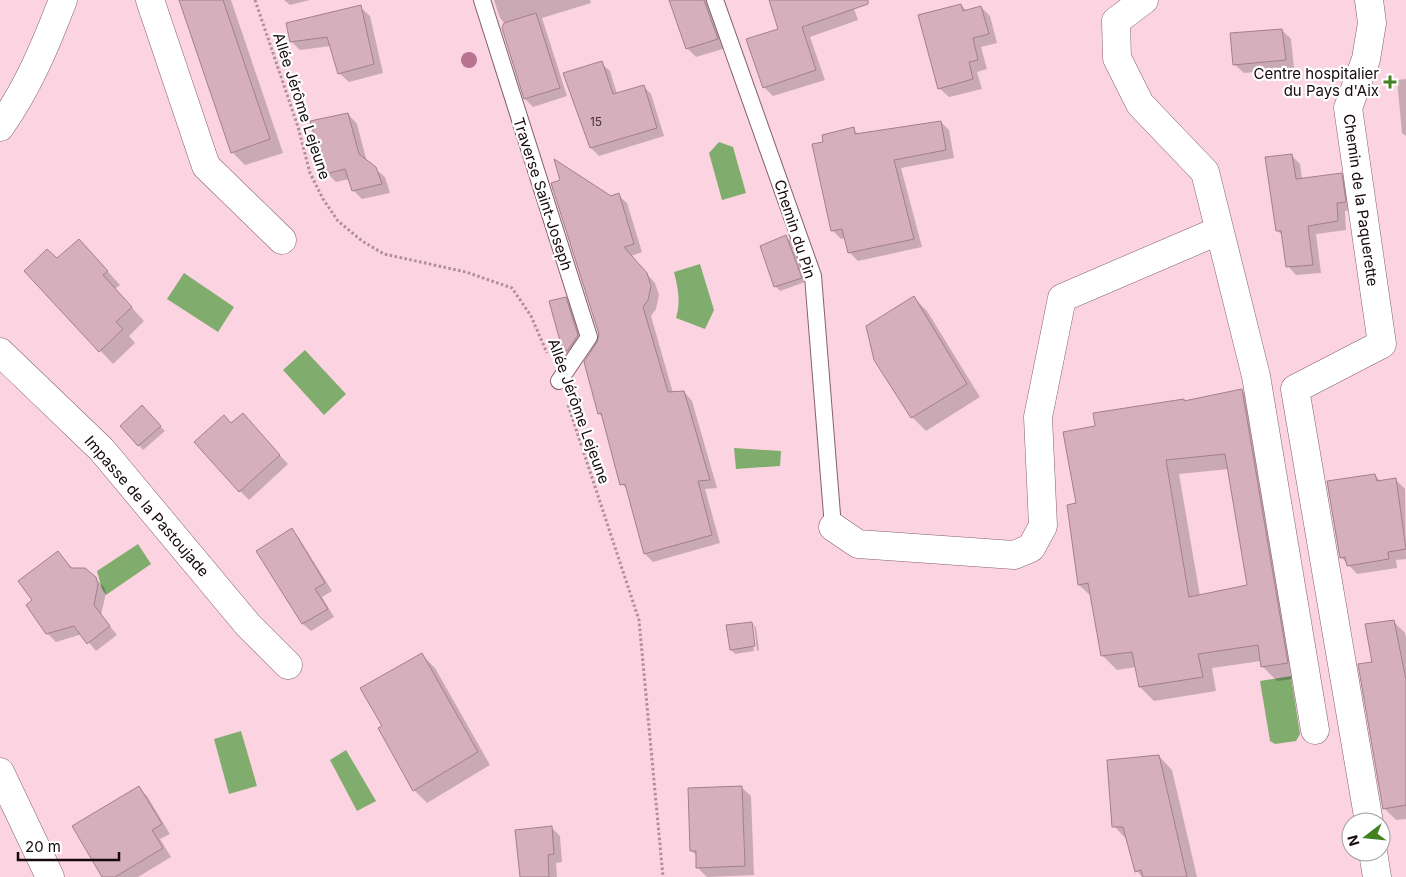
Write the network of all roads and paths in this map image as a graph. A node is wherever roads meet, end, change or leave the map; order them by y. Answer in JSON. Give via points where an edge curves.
{"nodes":[{"id":1,"x":63,"y":0,"type":"edge"},
{"id":2,"x":150,"y":0,"type":"edge"},
{"id":3,"x":255,"y":0,"type":"edge"},
{"id":4,"x":482,"y":0,"type":"edge"},
{"id":5,"x":715,"y":0,"type":"edge"},
{"id":6,"x":1144,"y":0,"type":"edge"},
{"id":7,"x":1369,"y":0,"type":"edge"},
{"id":8,"x":0,"y":127,"type":"edge"},
{"id":9,"x":1218,"y":231,"type":"junction"},
{"id":10,"x":282,"y":240,"type":"dead end"},
{"id":11,"x":0,"y":352,"type":"edge"},
{"id":12,"x":559,"y":381,"type":"junction"},
{"id":13,"x":833,"y":527,"type":"joint"},
{"id":14,"x":288,"y":665,"type":"dead end"},
{"id":15,"x":1315,"y":730,"type":"dead end"},
{"id":16,"x":0,"y":772,"type":"edge"},
{"id":17,"x":1367,"y":812,"type":"edge"},
{"id":18,"x":1375,"y":862,"type":"edge"},
{"id":19,"x":50,"y":877,"type":"edge"},
{"id":20,"x":663,"y":877,"type":"edge"},
{"id":21,"x":1377,"y":877,"type":"edge"}],
"edges":[{"from":1,"to":8,"type":"street","via":[[17,104]]},
{"from":2,"to":10,"type":"street","via":[[206,166]]},
{"from":3,"to":12,"type":"path","name":"Allée Jérôme Lejeune","via":[[298,127],[310,173],[338,221],[384,254],[466,272],[512,288],[530,316]]},
{"from":4,"to":12,"type":"lane","name":"Traverse Saint-Joseph","via":[[589,338]]},
{"from":5,"to":13,"type":"lane","name":"Chemin du Pin","via":[[813,276]]},
{"from":6,"to":9,"type":"street","via":[[1116,21],[1117,58],[1140,104],[1205,172]]},
{"from":7,"to":17,"type":"street","name":"Chemin de la Paquerette","via":[[1372,23],[1366,59],[1348,108],[1382,344],[1295,389]]},
{"from":9,"to":13,"type":"street","via":[[1062,298],[1038,417],[1043,526],[1031,548],[1014,555],[858,544]]},
{"from":9,"to":15,"type":"street","via":[[1256,376]]},
{"from":11,"to":14,"type":"street","name":"Impasse de la Pastoujade","via":[[102,450],[248,625]]},
{"from":12,"to":20,"type":"path","name":"Allée Jérôme Lejeune","via":[[639,620]]},
{"from":16,"to":19,"type":"street"},
{"from":18,"to":21,"type":"street"}]}
